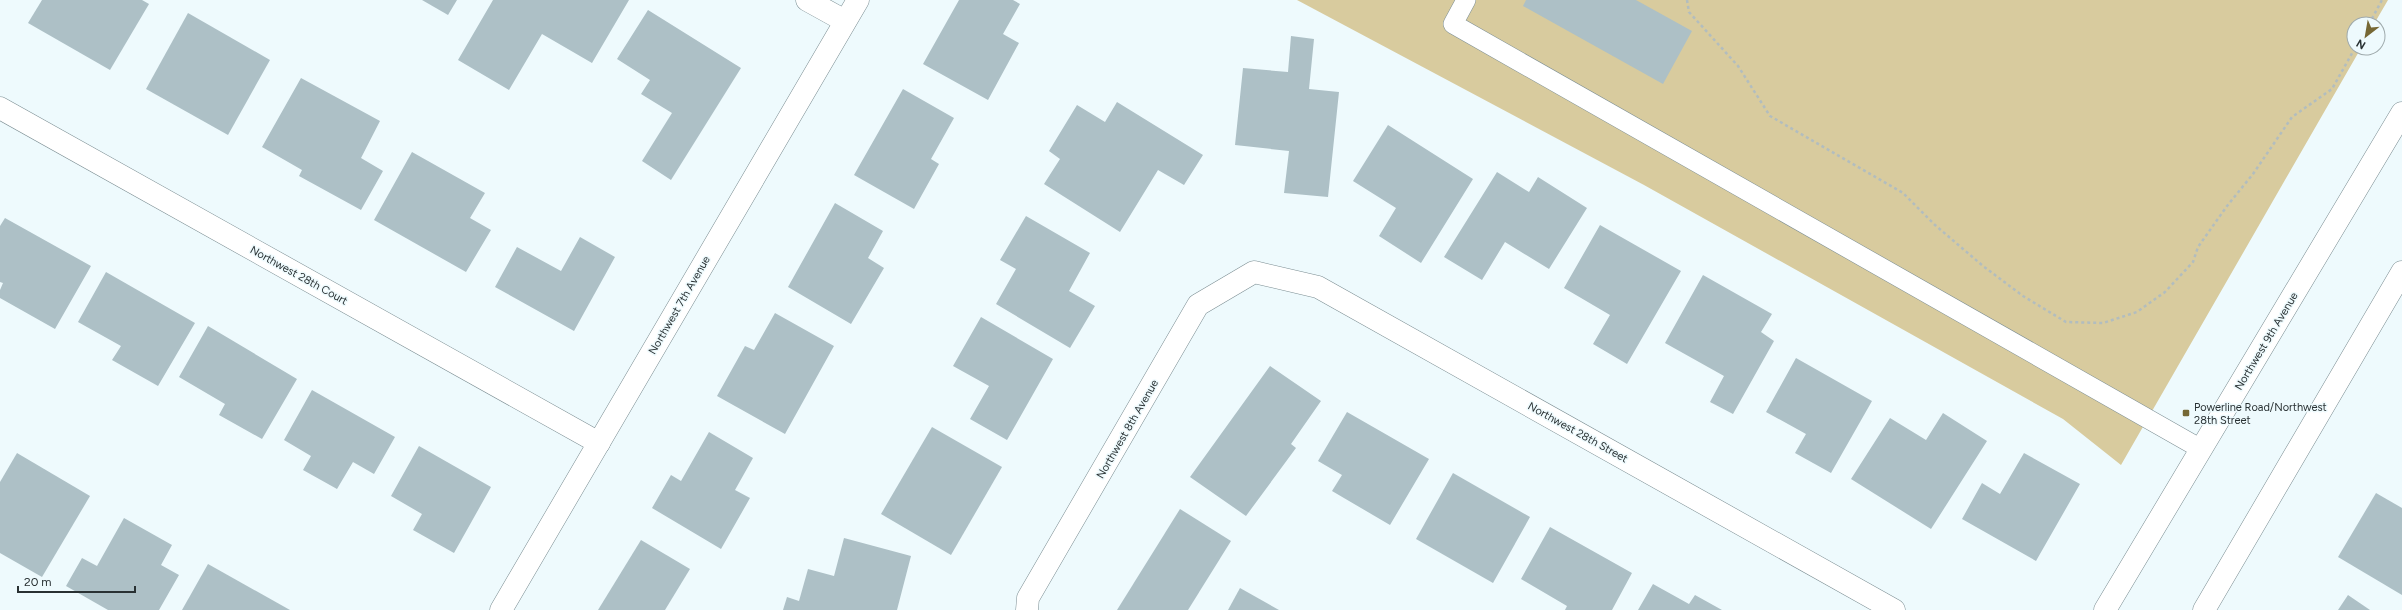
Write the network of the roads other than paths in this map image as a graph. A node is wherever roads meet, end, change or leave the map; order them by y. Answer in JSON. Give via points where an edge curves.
{"nodes":[{"id":1,"x":807,"y":0,"type":"edge"},
{"id":2,"x":858,"y":0,"type":"edge"},
{"id":3,"x":1466,"y":0,"type":"edge"},
{"id":4,"x":845,"y":21,"type":"junction"},
{"id":5,"x":0,"y":108,"type":"edge"},
{"id":6,"x":2402,"y":113,"type":"edge"},
{"id":7,"x":1254,"y":272,"type":"joint"},
{"id":8,"x":2402,"y":272,"type":"edge"},
{"id":9,"x":598,"y":443,"type":"junction"},
{"id":10,"x":2201,"y":449,"type":"junction"},
{"id":11,"x":501,"y":610,"type":"edge"},
{"id":12,"x":1028,"y":610,"type":"edge"},
{"id":13,"x":1894,"y":610,"type":"edge"},
{"id":14,"x":2105,"y":610,"type":"edge"},
{"id":15,"x":2204,"y":610,"type":"edge"}],
"edges":[{"from":1,"to":4,"type":"street"},
{"from":2,"to":4,"type":"street","name":"Northwest 7th Avenue"},
{"from":3,"to":10,"type":"lane","via":[[1454,24]]},
{"from":4,"to":9,"type":"street","name":"Northwest 7th Avenue"},
{"from":5,"to":9,"type":"street","name":"Northwest 28th Court"},
{"from":6,"to":10,"type":"street","name":"Northwest 9th Avenue"},
{"from":7,"to":12,"type":"street","name":"Northwest 8th Avenue","via":[[1198,305],[1028,598]]},
{"from":7,"to":13,"type":"street","name":"Northwest 28th Street","via":[[1318,286]]},
{"from":8,"to":15,"type":"street"},
{"from":9,"to":11,"type":"street","name":"Northwest 7th Avenue"},
{"from":10,"to":14,"type":"street","name":"Northwest 9th Avenue"}]}
